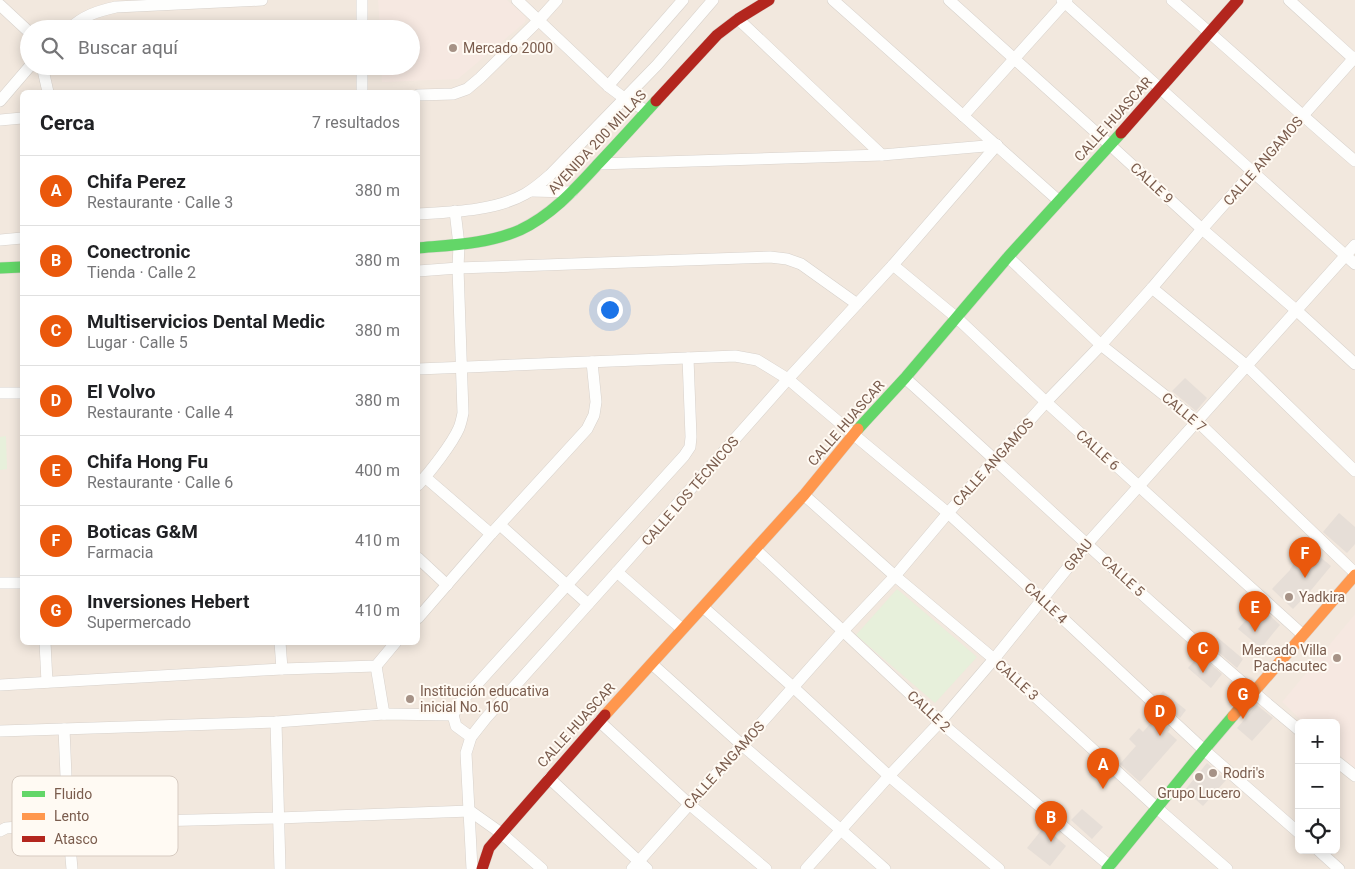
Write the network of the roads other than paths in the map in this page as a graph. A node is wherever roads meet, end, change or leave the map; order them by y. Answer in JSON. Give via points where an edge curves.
{"nodes":[{"id":1,"x":262,"y":0,"type":"edge"},
{"id":2,"x":362,"y":0,"type":"edge"},
{"id":3,"x":517,"y":0,"type":"edge"},
{"id":4,"x":557,"y":0,"type":"edge"},
{"id":5,"x":684,"y":0,"type":"edge"},
{"id":6,"x":713,"y":0,"type":"edge"},
{"id":7,"x":769,"y":0,"type":"edge"},
{"id":8,"x":833,"y":0,"type":"edge"},
{"id":9,"x":949,"y":0,"type":"edge"},
{"id":10,"x":1172,"y":0,"type":"edge"},
{"id":11,"x":1238,"y":0,"type":"edge"},
{"id":12,"x":1289,"y":0,"type":"edge"},
{"id":13,"x":1064,"y":1,"type":"edge"},
{"id":14,"x":0,"y":5,"type":"edge"},
{"id":15,"x":738,"y":19,"type":"junction"},
{"id":16,"x":81,"y":20,"type":"edge"},
{"id":17,"x":362,"y":20,"type":"edge"},
{"id":18,"x":539,"y":20,"type":"junction"},
{"id":19,"x":20,"y":24,"type":"edge"},
{"id":20,"x":1210,"y":32,"type":"junction"},
{"id":21,"x":1014,"y":58,"type":"junction"},
{"id":22,"x":1355,"y":59,"type":"edge"},
{"id":23,"x":22,"y":75,"type":"edge"},
{"id":24,"x":44,"y":75,"type":"edge"},
{"id":25,"x":362,"y":75,"type":"edge"},
{"id":26,"x":608,"y":86,"type":"junction"},
{"id":27,"x":1160,"y":88,"type":"junction"},
{"id":28,"x":48,"y":90,"type":"edge"},
{"id":29,"x":362,"y":90,"type":"edge"},
{"id":30,"x":420,"y":95,"type":"edge"},
{"id":31,"x":624,"y":98,"type":"junction"},
{"id":32,"x":0,"y":101,"type":"edge"},
{"id":33,"x":647,"y":111,"type":"junction"},
{"id":34,"x":963,"y":116,"type":"junction"},
{"id":35,"x":1302,"y":116,"type":"junction"},
{"id":36,"x":20,"y":118,"type":"edge"},
{"id":37,"x":0,"y":120,"type":"edge"},
{"id":38,"x":997,"y":145,"type":"junction"},
{"id":39,"x":1110,"y":145,"type":"junction"},
{"id":40,"x":882,"y":155,"type":"junction"},
{"id":41,"x":1355,"y":161,"type":"edge"},
{"id":42,"x":598,"y":164,"type":"junction"},
{"id":43,"x":1252,"y":173,"type":"junction"},
{"id":44,"x":531,"y":191,"type":"junction"},
{"id":45,"x":572,"y":192,"type":"junction"},
{"id":46,"x":1059,"y":201,"type":"junction"},
{"id":47,"x":455,"y":211,"type":"junction"},
{"id":48,"x":420,"y":214,"type":"edge"},
{"id":49,"x":1202,"y":230,"type":"junction"},
{"id":50,"x":20,"y":238,"type":"edge"},
{"id":51,"x":0,"y":240,"type":"edge"},
{"id":52,"x":459,"y":245,"type":"junction"},
{"id":53,"x":1355,"y":245,"type":"edge"},
{"id":54,"x":420,"y":248,"type":"edge"},
{"id":55,"x":1345,"y":256,"type":"junction"},
{"id":56,"x":1008,"y":257,"type":"junction"},
{"id":57,"x":1355,"y":264,"type":"edge"},
{"id":58,"x":893,"y":265,"type":"junction"},
{"id":59,"x":20,"y":267,"type":"edge"},
{"id":60,"x":0,"y":268,"type":"edge"},
{"id":61,"x":458,"y":268,"type":"junction"},
{"id":62,"x":420,"y":271,"type":"edge"},
{"id":63,"x":1152,"y":288,"type":"junction"},
{"id":64,"x":857,"y":304,"type":"junction"},
{"id":65,"x":1296,"y":310,"type":"junction"},
{"id":66,"x":957,"y":318,"type":"junction"},
{"id":67,"x":1101,"y":345,"type":"junction"},
{"id":68,"x":688,"y":358,"type":"junction"},
{"id":69,"x":592,"y":362,"type":"junction"},
{"id":70,"x":1355,"y":364,"type":"edge"},
{"id":71,"x":462,"y":366,"type":"junction"},
{"id":72,"x":1247,"y":366,"type":"junction"},
{"id":73,"x":420,"y":369,"type":"edge"},
{"id":74,"x":788,"y":378,"type":"junction"},
{"id":75,"x":906,"y":378,"type":"junction"},
{"id":76,"x":20,"y":393,"type":"edge"},
{"id":77,"x":0,"y":394,"type":"edge"},
{"id":78,"x":1046,"y":402,"type":"junction"},
{"id":79,"x":1197,"y":421,"type":"junction"},
{"id":80,"x":853,"y":434,"type":"junction"},
{"id":81,"x":995,"y":459,"type":"junction"},
{"id":82,"x":1355,"y":472,"type":"edge"},
{"id":83,"x":421,"y":481,"type":"edge"},
{"id":84,"x":1138,"y":486,"type":"junction"},
{"id":85,"x":804,"y":495,"type":"junction"},
{"id":86,"x":948,"y":513,"type":"junction"},
{"id":87,"x":500,"y":525,"type":"junction"},
{"id":88,"x":491,"y":534,"type":"junction"},
{"id":89,"x":1087,"y":544,"type":"junction"},
{"id":90,"x":755,"y":549,"type":"junction"},
{"id":91,"x":420,"y":560,"type":"edge"},
{"id":92,"x":617,"y":572,"type":"junction"},
{"id":93,"x":1355,"y":574,"type":"edge"},
{"id":94,"x":895,"y":576,"type":"junction"},
{"id":95,"x":0,"y":583,"type":"edge"},
{"id":96,"x":20,"y":583,"type":"edge"},
{"id":97,"x":447,"y":585,"type":"junction"},
{"id":98,"x":566,"y":585,"type":"junction"},
{"id":99,"x":1043,"y":600,"type":"junction"},
{"id":100,"x":588,"y":604,"type":"junction"},
{"id":101,"x":703,"y":607,"type":"junction"},
{"id":102,"x":420,"y":616,"type":"edge"},
{"id":103,"x":682,"y":630,"type":"junction"},
{"id":104,"x":844,"y":631,"type":"junction"},
{"id":105,"x":1303,"y":635,"type":"junction"},
{"id":106,"x":45,"y":645,"type":"edge"},
{"id":107,"x":280,"y":645,"type":"edge"},
{"id":108,"x":394,"y":645,"type":"edge"},
{"id":109,"x":994,"y":659,"type":"junction"},
{"id":110,"x":652,"y":664,"type":"junction"},
{"id":111,"x":376,"y":666,"type":"junction"},
{"id":112,"x":282,"y":669,"type":"junction"},
{"id":113,"x":47,"y":682,"type":"junction"},
{"id":114,"x":0,"y":684,"type":"edge"},
{"id":115,"x":793,"y":687,"type":"junction"},
{"id":116,"x":1254,"y":693,"type":"junction"},
{"id":117,"x":384,"y":714,"type":"junction"},
{"id":118,"x":453,"y":715,"type":"junction"},
{"id":119,"x":600,"y":721,"type":"junction"},
{"id":120,"x":276,"y":722,"type":"junction"},
{"id":121,"x":940,"y":722,"type":"junction"},
{"id":122,"x":1295,"y":727,"type":"edge"},
{"id":123,"x":64,"y":730,"type":"junction"},
{"id":124,"x":0,"y":731,"type":"edge"},
{"id":125,"x":471,"y":737,"type":"junction"},
{"id":126,"x":742,"y":746,"type":"junction"},
{"id":127,"x":1204,"y":750,"type":"junction"},
{"id":128,"x":1340,"y":764,"type":"edge"},
{"id":129,"x":66,"y":776,"type":"edge"},
{"id":130,"x":890,"y":776,"type":"junction"},
{"id":131,"x":1355,"y":776,"type":"edge"},
{"id":132,"x":549,"y":778,"type":"junction"},
{"id":133,"x":689,"y":804,"type":"junction"},
{"id":134,"x":1157,"y":808,"type":"junction"},
{"id":135,"x":470,"y":810,"type":"junction"},
{"id":136,"x":278,"y":818,"type":"junction"},
{"id":137,"x":178,"y":820,"type":"edge"},
{"id":138,"x":12,"y":828,"type":"edge"},
{"id":139,"x":841,"y":830,"type":"junction"},
{"id":140,"x":1295,"y":830,"type":"edge"},
{"id":141,"x":0,"y":831,"type":"edge"},
{"id":142,"x":502,"y":832,"type":"junction"},
{"id":143,"x":1322,"y":854,"type":"edge"},
{"id":144,"x":71,"y":856,"type":"edge"},
{"id":145,"x":639,"y":867,"type":"edge"},
{"id":146,"x":1108,"y":867,"type":"edge"},
{"id":147,"x":72,"y":869,"type":"edge"},
{"id":148,"x":280,"y":869,"type":"edge"},
{"id":149,"x":472,"y":869,"type":"edge"},
{"id":150,"x":482,"y":869,"type":"edge"},
{"id":151,"x":542,"y":869,"type":"edge"},
{"id":152,"x":766,"y":869,"type":"edge"},
{"id":153,"x":806,"y":869,"type":"edge"},
{"id":154,"x":885,"y":869,"type":"edge"},
{"id":155,"x":999,"y":869,"type":"edge"},
{"id":156,"x":1227,"y":869,"type":"edge"},
{"id":157,"x":1339,"y":869,"type":"edge"}],
"edges":[{"from":1,"to":16,"type":"street","via":[[116,7],[89,14]]},
{"from":2,"to":17,"type":"street"},
{"from":3,"to":18,"type":"street"},
{"from":4,"to":18,"type":"street"},
{"from":5,"to":26,"type":"street"},
{"from":6,"to":31,"type":"street"},
{"from":7,"to":15,"type":"street","name":"AVENIDA 200 MILLAS"},
{"from":8,"to":34,"type":"street"},
{"from":9,"to":21,"type":"street","name":"CALLE 9"},
{"from":10,"to":20,"type":"street"},
{"from":11,"to":20,"type":"street","name":"CALLE HUASCAR"},
{"from":12,"to":22,"type":"street"},
{"from":13,"to":21,"type":"street"},
{"from":13,"to":27,"type":"street"},
{"from":14,"to":19,"type":"street"},
{"from":15,"to":33,"type":"street","name":"AVENIDA 200 MILLAS","via":[[717,35]]},
{"from":15,"to":40,"type":"street"},
{"from":18,"to":26,"type":"street"},
{"from":18,"to":30,"type":"street","via":[[467,89],[453,94]]},
{"from":20,"to":27,"type":"street","name":"CALLE HUASCAR"},
{"from":20,"to":35,"type":"street"},
{"from":21,"to":34,"type":"street"},
{"from":21,"to":39,"type":"street","name":"CALLE 9"},
{"from":22,"to":35,"type":"street","name":"CALLE ANGAMOS"},
{"from":23,"to":32,"type":"street"},
{"from":24,"to":28,"type":"street"},
{"from":25,"to":29,"type":"street"},
{"from":26,"to":31,"type":"street"},
{"from":27,"to":39,"type":"street","name":"CALLE HUASCAR"},
{"from":27,"to":43,"type":"street"},
{"from":31,"to":33,"type":"street"},
{"from":31,"to":44,"type":"street"},
{"from":33,"to":42,"type":"street","name":"AVENIDA 200 MILLAS"},
{"from":34,"to":38,"type":"street"},
{"from":35,"to":41,"type":"street"},
{"from":35,"to":43,"type":"street","name":"CALLE ANGAMOS"},
{"from":36,"to":37,"type":"street"},
{"from":38,"to":40,"type":"street"},
{"from":38,"to":46,"type":"street"},
{"from":38,"to":58,"type":"street","name":"CALLE LOS TÉCNICOS"},
{"from":39,"to":46,"type":"street","name":"CALLE HUASCAR"},
{"from":39,"to":49,"type":"street","name":"CALLE 9"},
{"from":40,"to":42,"type":"street"},
{"from":42,"to":45,"type":"street","name":"AVENIDA 200 MILLAS"},
{"from":43,"to":49,"type":"street","name":"CALLE ANGAMOS"},
{"from":43,"to":55,"type":"street"},
{"from":44,"to":45,"type":"street"},
{"from":44,"to":47,"type":"street","via":[[507,202]]},
{"from":45,"to":52,"type":"street","name":"AVENIDA 200 MILLAS","via":[[533,224],[490,240]]},
{"from":46,"to":56,"type":"street","name":"CALLE HUASCAR"},
{"from":47,"to":48,"type":"street"},
{"from":47,"to":52,"type":"street"},
{"from":49,"to":63,"type":"street","name":"CALLE ANGAMOS"},
{"from":49,"to":65,"type":"street","name":"CALLE 9"},
{"from":50,"to":51,"type":"street"},
{"from":52,"to":54,"type":"street","name":"AVENIDA 200 MILLAS"},
{"from":52,"to":61,"type":"street"},
{"from":53,"to":55,"type":"street","name":"GRAU"},
{"from":55,"to":57,"type":"street"},
{"from":55,"to":65,"type":"street","name":"GRAU"},
{"from":56,"to":66,"type":"street","name":"CALLE HUASCAR"},
{"from":56,"to":67,"type":"street","name":"CALLE 7"},
{"from":58,"to":64,"type":"street","name":"CALLE LOS TÉCNICOS"},
{"from":58,"to":66,"type":"street","name":"CALLE 6"},
{"from":59,"to":60,"type":"street"},
{"from":61,"to":62,"type":"street"},
{"from":61,"to":64,"type":"street","via":[[770,256],[801,264]]},
{"from":61,"to":71,"type":"street"},
{"from":63,"to":67,"type":"street","name":"CALLE ANGAMOS"},
{"from":63,"to":72,"type":"street"},
{"from":64,"to":74,"type":"street","name":"CALLE LOS TÉCNICOS"},
{"from":65,"to":70,"type":"street","name":"CALLE 9"},
{"from":65,"to":72,"type":"street","name":"GRAU"},
{"from":66,"to":75,"type":"street","name":"CALLE HUASCAR"},
{"from":66,"to":78,"type":"street","name":"CALLE 6"},
{"from":67,"to":78,"type":"street","name":"CALLE ANGAMOS"},
{"from":67,"to":79,"type":"street","name":"CALLE 7"},
{"from":68,"to":69,"type":"street","name":"CALLE 4"},
{"from":68,"to":74,"type":"street","name":"CALLE 4","via":[[735,356],[757,360]]},
{"from":68,"to":98,"type":"street","via":[[690,447]]},
{"from":69,"to":71,"type":"street","name":"CALLE 4"},
{"from":69,"to":87,"type":"street","via":[[596,402],[587,429]]},
{"from":71,"to":73,"type":"street","name":"CALLE 4"},
{"from":71,"to":83,"type":"street","via":[[463,413],[460,426]]},
{"from":72,"to":79,"type":"street","name":"GRAU"},
{"from":72,"to":82,"type":"street"},
{"from":74,"to":80,"type":"street","name":"CALLE 4"},
{"from":74,"to":92,"type":"street","name":"CALLE LOS TÉCNICOS"},
{"from":75,"to":80,"type":"street","name":"CALLE HUASCAR"},
{"from":75,"to":81,"type":"street","name":"CALLE 5"},
{"from":76,"to":77,"type":"street"},
{"from":78,"to":81,"type":"street","name":"CALLE ANGAMOS"},
{"from":78,"to":84,"type":"street","name":"CALLE 6"},
{"from":79,"to":84,"type":"street","name":"GRAU"},
{"from":79,"to":93,"type":"street","name":"CALLE 7"},
{"from":80,"to":85,"type":"street","name":"CALLE HUASCAR"},
{"from":80,"to":86,"type":"street","name":"CALLE 4"},
{"from":81,"to":86,"type":"street","name":"CALLE ANGAMOS"},
{"from":81,"to":89,"type":"street","name":"CALLE 5"},
{"from":83,"to":88,"type":"street"},
{"from":84,"to":89,"type":"street","name":"GRAU"},
{"from":84,"to":105,"type":"street","name":"CALLE 6"},
{"from":85,"to":90,"type":"street","name":"CALLE HUASCAR"},
{"from":85,"to":94,"type":"street","name":"CALLE 3"},
{"from":86,"to":94,"type":"street","name":"CALLE ANGAMOS"},
{"from":86,"to":99,"type":"street","name":"CALLE 4"},
{"from":87,"to":88,"type":"street"},
{"from":87,"to":98,"type":"street"},
{"from":88,"to":97,"type":"street"},
{"from":89,"to":99,"type":"street","name":"GRAU"},
{"from":89,"to":116,"type":"street","name":"CALLE 5"},
{"from":90,"to":101,"type":"street","name":"CALLE HUASCAR"},
{"from":90,"to":104,"type":"street","name":"CALLE 2"},
{"from":91,"to":97,"type":"street"},
{"from":92,"to":100,"type":"street","name":"CALLE LOS TÉCNICOS"},
{"from":92,"to":103,"type":"street"},
{"from":93,"to":105,"type":"street"},
{"from":94,"to":104,"type":"street","name":"CALLE ANGAMOS"},
{"from":94,"to":109,"type":"street","name":"CALLE 3"},
{"from":95,"to":96,"type":"street"},
{"from":97,"to":102,"type":"street"},
{"from":98,"to":100,"type":"street"},
{"from":98,"to":118,"type":"street","via":[[459,704]]},
{"from":99,"to":109,"type":"street","name":"GRAU"},
{"from":99,"to":127,"type":"street","name":"CALLE 4"},
{"from":100,"to":125,"type":"street","name":"CALLE LOS TÉCNICOS"},
{"from":101,"to":103,"type":"street","name":"CALLE HUASCAR"},
{"from":101,"to":115,"type":"street"},
{"from":103,"to":110,"type":"street","name":"CALLE HUASCAR"},
{"from":104,"to":115,"type":"street","name":"CALLE ANGAMOS"},
{"from":104,"to":121,"type":"street","name":"CALLE 2"},
{"from":105,"to":116,"type":"street"},
{"from":106,"to":113,"type":"street"},
{"from":107,"to":112,"type":"street"},
{"from":108,"to":111,"type":"street"},
{"from":109,"to":121,"type":"street","name":"GRAU"},
{"from":109,"to":134,"type":"street","name":"CALLE 3"},
{"from":110,"to":119,"type":"street","name":"CALLE HUASCAR"},
{"from":110,"to":126,"type":"street"},
{"from":111,"to":112,"type":"street"},
{"from":111,"to":117,"type":"street"},
{"from":112,"to":113,"type":"street"},
{"from":113,"to":114,"type":"street"},
{"from":115,"to":126,"type":"street","name":"CALLE ANGAMOS"},
{"from":115,"to":130,"type":"street"},
{"from":116,"to":122,"type":"street","name":"CALLE 5"},
{"from":116,"to":127,"type":"street"},
{"from":117,"to":118,"type":"street"},
{"from":117,"to":120,"type":"street"},
{"from":118,"to":125,"type":"street","via":[[456,726]]},
{"from":119,"to":132,"type":"street","name":"CALLE HUASCAR"},
{"from":119,"to":133,"type":"street"},
{"from":120,"to":123,"type":"street"},
{"from":120,"to":136,"type":"street"},
{"from":121,"to":130,"type":"street","name":"GRAU"},
{"from":121,"to":146,"type":"street","name":"CALLE 2"},
{"from":123,"to":124,"type":"street"},
{"from":123,"to":129,"type":"street"},
{"from":125,"to":135,"type":"street","name":"CALLE LOS TÉCNICOS","via":[[466,753]]},
{"from":126,"to":133,"type":"street","name":"CALLE ANGAMOS"},
{"from":126,"to":139,"type":"street"},
{"from":127,"to":134,"type":"street"},
{"from":127,"to":140,"type":"street","name":"CALLE 4"},
{"from":128,"to":131,"type":"street"},
{"from":130,"to":139,"type":"street","name":"GRAU"},
{"from":130,"to":155,"type":"street"},
{"from":132,"to":142,"type":"street","name":"CALLE HUASCAR"},
{"from":132,"to":145,"type":"street"},
{"from":133,"to":145,"type":"street","name":"CALLE ANGAMOS"},
{"from":133,"to":152,"type":"street"},
{"from":134,"to":146,"type":"street"},
{"from":134,"to":156,"type":"street","name":"CALLE 3"},
{"from":135,"to":136,"type":"street"},
{"from":135,"to":142,"type":"street"},
{"from":135,"to":149,"type":"street","name":"CALLE LOS TÉCNICOS"},
{"from":136,"to":137,"type":"street"},
{"from":136,"to":148,"type":"street"},
{"from":138,"to":141,"type":"street"},
{"from":139,"to":153,"type":"street","name":"GRAU"},
{"from":139,"to":154,"type":"street"},
{"from":142,"to":150,"type":"street","name":"CALLE HUASCAR","via":[[489,848]]},
{"from":142,"to":151,"type":"street"},
{"from":143,"to":157,"type":"street"},
{"from":144,"to":147,"type":"street"}]}
